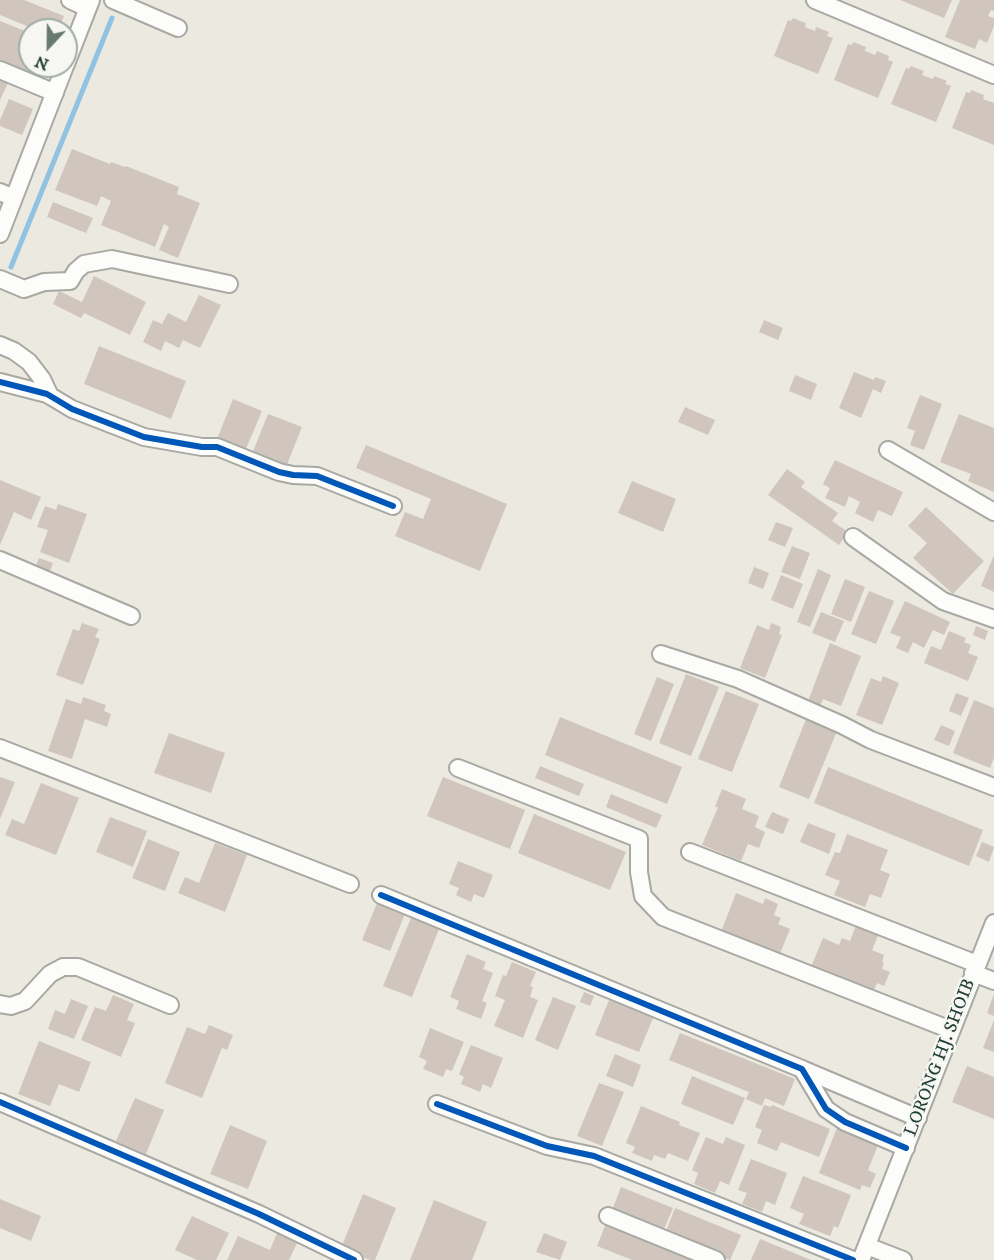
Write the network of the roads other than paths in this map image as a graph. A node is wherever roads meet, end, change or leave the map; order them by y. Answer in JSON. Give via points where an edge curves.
{"nodes":[{"id":1,"x":70,"y":0,"type":"edge"},
{"id":2,"x":113,"y":0,"type":"edge"},
{"id":3,"x":814,"y":0,"type":"edge"},
{"id":4,"x":89,"y":4,"type":"edge"},
{"id":5,"x":178,"y":27,"type":"dead end"},
{"id":6,"x":78,"y":33,"type":"edge"},
{"id":7,"x":0,"y":70,"type":"edge"},
{"id":8,"x":994,"y":75,"type":"edge"},
{"id":9,"x":61,"y":78,"type":"edge"},
{"id":10,"x":55,"y":93,"type":"junction"},
{"id":11,"x":7,"y":195,"type":"edge"},
{"id":12,"x":0,"y":234,"type":"edge"},
{"id":13,"x":0,"y":279,"type":"edge"},
{"id":14,"x":229,"y":284,"type":"dead end"},
{"id":15,"x":0,"y":345,"type":"edge"},
{"id":16,"x":0,"y":382,"type":"edge"},
{"id":17,"x":50,"y":396,"type":"junction"},
{"id":18,"x":888,"y":450,"type":"dead end"},
{"id":19,"x":393,"y":506,"type":"dead end"},
{"id":20,"x":994,"y":512,"type":"edge"},
{"id":21,"x":853,"y":537,"type":"dead end"},
{"id":22,"x":0,"y":560,"type":"edge"},
{"id":23,"x":131,"y":616,"type":"dead end"},
{"id":24,"x":994,"y":619,"type":"edge"},
{"id":25,"x":661,"y":654,"type":"dead end"},
{"id":26,"x":0,"y":748,"type":"edge"},
{"id":27,"x":458,"y":768,"type":"dead end"},
{"id":28,"x":994,"y":788,"type":"edge"},
{"id":29,"x":690,"y":852,"type":"dead end"},
{"id":30,"x":350,"y":884,"type":"dead end"},
{"id":31,"x":381,"y":895,"type":"dead end"},
{"id":32,"x":994,"y":923,"type":"edge"},
{"id":33,"x":975,"y":969,"type":"junction"},
{"id":34,"x":994,"y":981,"type":"edge"},
{"id":35,"x":0,"y":1004,"type":"edge"},
{"id":36,"x":170,"y":1005,"type":"dead end"},
{"id":37,"x":951,"y":1030,"type":"junction"},
{"id":38,"x":802,"y":1069,"type":"junction"},
{"id":39,"x":0,"y":1102,"type":"edge"},
{"id":40,"x":437,"y":1104,"type":"dead end"},
{"id":41,"x":918,"y":1118,"type":"junction"},
{"id":42,"x":906,"y":1148,"type":"junction"},
{"id":43,"x":608,"y":1216,"type":"dead end"},
{"id":44,"x":864,"y":1253,"type":"edge"},
{"id":45,"x":354,"y":1260,"type":"edge"},
{"id":46,"x":716,"y":1260,"type":"edge"},
{"id":47,"x":853,"y":1260,"type":"edge"},
{"id":48,"x":903,"y":1260,"type":"edge"}],
"edges":[{"from":1,"to":4,"type":"street"},
{"from":2,"to":5,"type":"street"},
{"from":3,"to":8,"type":"street"},
{"from":4,"to":6,"type":"street"},
{"from":7,"to":10,"type":"street"},
{"from":9,"to":10,"type":"street"},
{"from":10,"to":11,"type":"street"},
{"from":11,"to":12,"type":"street"},
{"from":13,"to":14,"type":"street","via":[[24,289],[44,282],[70,281],[84,264],[112,259]]},
{"from":15,"to":17,"type":"street","via":[[29,362]]},
{"from":16,"to":17,"type":"street"},
{"from":17,"to":19,"type":"street","via":[[72,409],[144,437],[217,447],[279,472],[317,476]]},
{"from":18,"to":20,"type":"street"},
{"from":21,"to":24,"type":"street","via":[[943,601]]},
{"from":22,"to":23,"type":"street"},
{"from":25,"to":28,"type":"street","via":[[738,679],[870,740]]},
{"from":26,"to":30,"type":"street"},
{"from":27,"to":37,"type":"street","via":[[639,839],[643,896],[663,917]]},
{"from":29,"to":33,"type":"street"},
{"from":31,"to":38,"type":"street"},
{"from":32,"to":33,"type":"street","name":"LORONG HJ. SHOIB"},
{"from":33,"to":34,"type":"street"},
{"from":33,"to":37,"type":"street","name":"LORONG HJ. SHOIB"},
{"from":35,"to":36,"type":"street","via":[[11,1006],[25,1001],[50,974],[63,967],[78,967]]},
{"from":37,"to":41,"type":"street","name":"LORONG HJ. SHOIB"},
{"from":38,"to":41,"type":"street"},
{"from":38,"to":42,"type":"street","via":[[826,1109],[845,1122]]},
{"from":39,"to":45,"type":"street","via":[[259,1214]]},
{"from":40,"to":47,"type":"street","via":[[547,1146],[594,1156]]},
{"from":41,"to":42,"type":"street","name":"LORONG HJ. SHOIB"},
{"from":42,"to":44,"type":"street","name":"LORONG HJ. SHOIB"},
{"from":43,"to":46,"type":"street"},
{"from":44,"to":48,"type":"street"}]}
